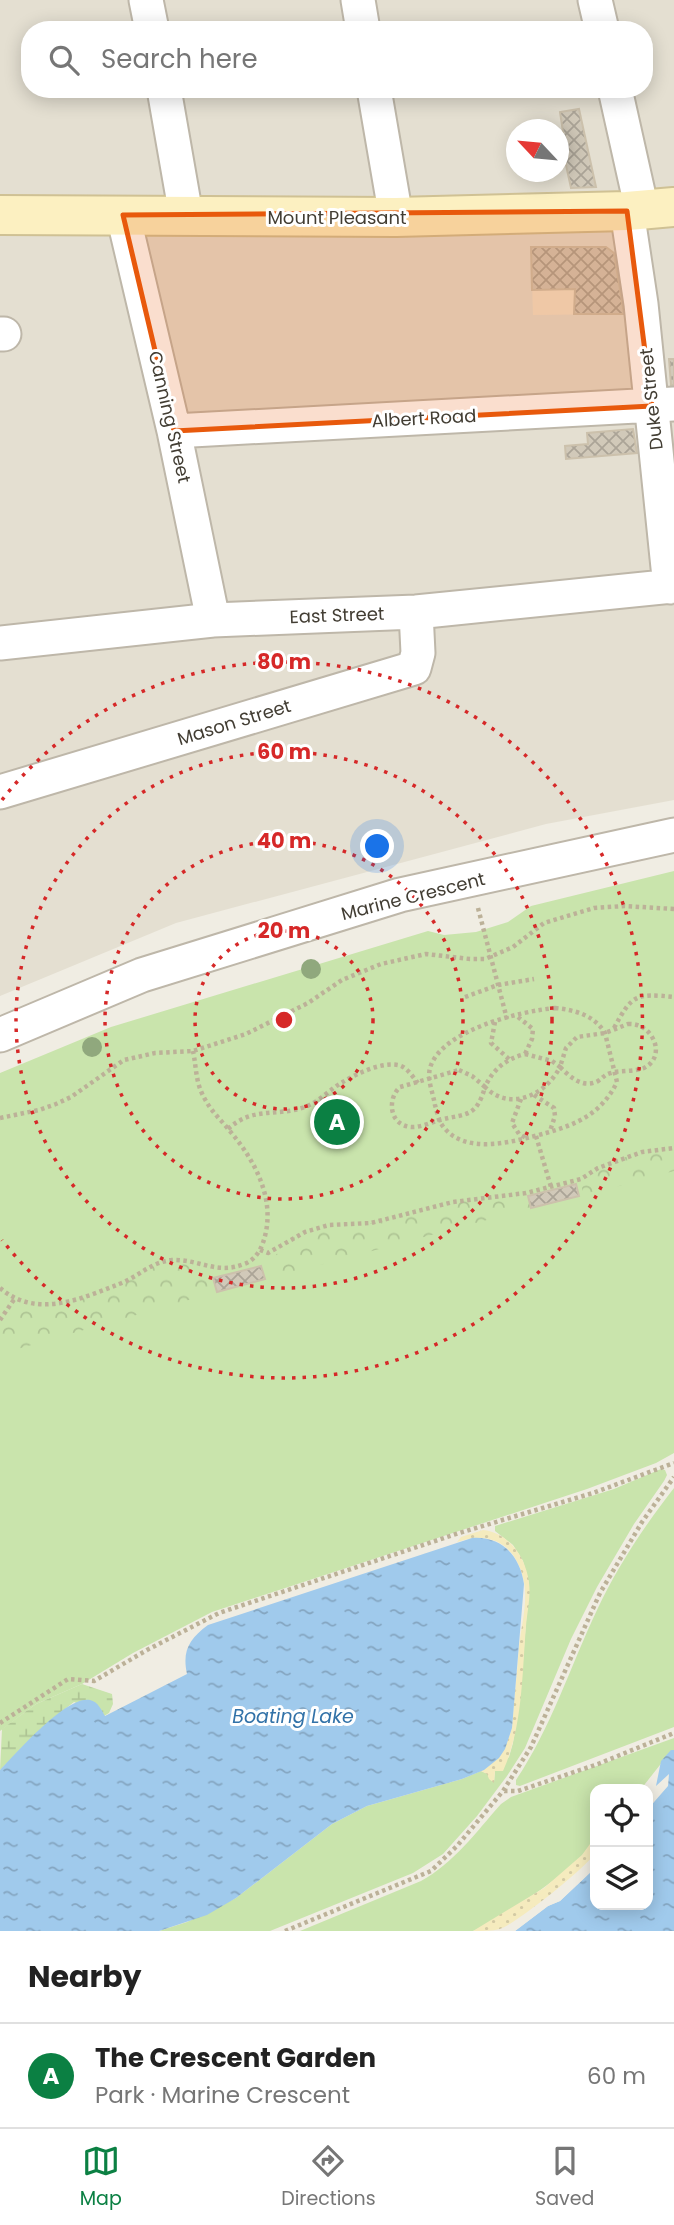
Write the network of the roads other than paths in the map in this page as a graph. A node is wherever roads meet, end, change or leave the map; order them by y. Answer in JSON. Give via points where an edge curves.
{"nodes":[{"id":1,"x":146,"y":0,"type":"edge"},
{"id":2,"x":358,"y":0,"type":"edge"},
{"id":3,"x":595,"y":0,"type":"edge"},
{"id":4,"x":150,"y":21,"type":"edge"},
{"id":5,"x":362,"y":21,"type":"edge"},
{"id":6,"x":600,"y":21,"type":"edge"},
{"id":7,"x":166,"y":98,"type":"edge"},
{"id":8,"x":375,"y":98,"type":"edge"},
{"id":9,"x":617,"y":98,"type":"edge"},
{"id":10,"x":648,"y":209,"type":"edge"},
{"id":11,"x":0,"y":215,"type":"edge"},
{"id":12,"x":123,"y":215,"type":"junction"},
{"id":13,"x":186,"y":215,"type":"junction"},
{"id":14,"x":396,"y":217,"type":"junction"},
{"id":15,"x":663,"y":405,"type":"edge"},
{"id":16,"x":174,"y":431,"type":"junction"},
{"id":17,"x":672,"y":586,"type":"edge"},
{"id":18,"x":416,"y":612,"type":"junction"},
{"id":19,"x":213,"y":620,"type":"junction"},
{"id":20,"x":0,"y":643,"type":"edge"},
{"id":21,"x":0,"y":792,"type":"edge"},
{"id":22,"x":674,"y":835,"type":"edge"},
{"id":23,"x":0,"y":1035,"type":"edge"}],
"edges":[{"from":1,"to":4,"type":"street"},
{"from":2,"to":5,"type":"street"},
{"from":3,"to":6,"type":"street"},
{"from":7,"to":13,"type":"street"},
{"from":8,"to":14,"type":"street"},
{"from":9,"to":10,"type":"street","name":"Duke Street"},
{"from":10,"to":14,"type":"street","name":"Mount Pleasant"},
{"from":10,"to":15,"type":"street","name":"Duke Street","via":[[641,304]]},
{"from":11,"to":12,"type":"street","name":"Mount Pleasant"},
{"from":12,"to":13,"type":"street","name":"Mount Pleasant"},
{"from":12,"to":16,"type":"street","name":"Canning Street"},
{"from":13,"to":14,"type":"street","name":"Mount Pleasant"},
{"from":15,"to":16,"type":"street","name":"Albert Road"},
{"from":15,"to":17,"type":"street","name":"Duke Street"},
{"from":16,"to":19,"type":"street","name":"Canning Street"},
{"from":17,"to":18,"type":"street","name":"East Street"},
{"from":18,"to":19,"type":"street","name":"East Street"},
{"from":18,"to":21,"type":"street","name":"Mason Street","via":[[414,668]]},
{"from":19,"to":20,"type":"street","name":"East Street"},
{"from":22,"to":23,"type":"street","name":"Marine Crescent","via":[[400,895],[142,975]]}]}
